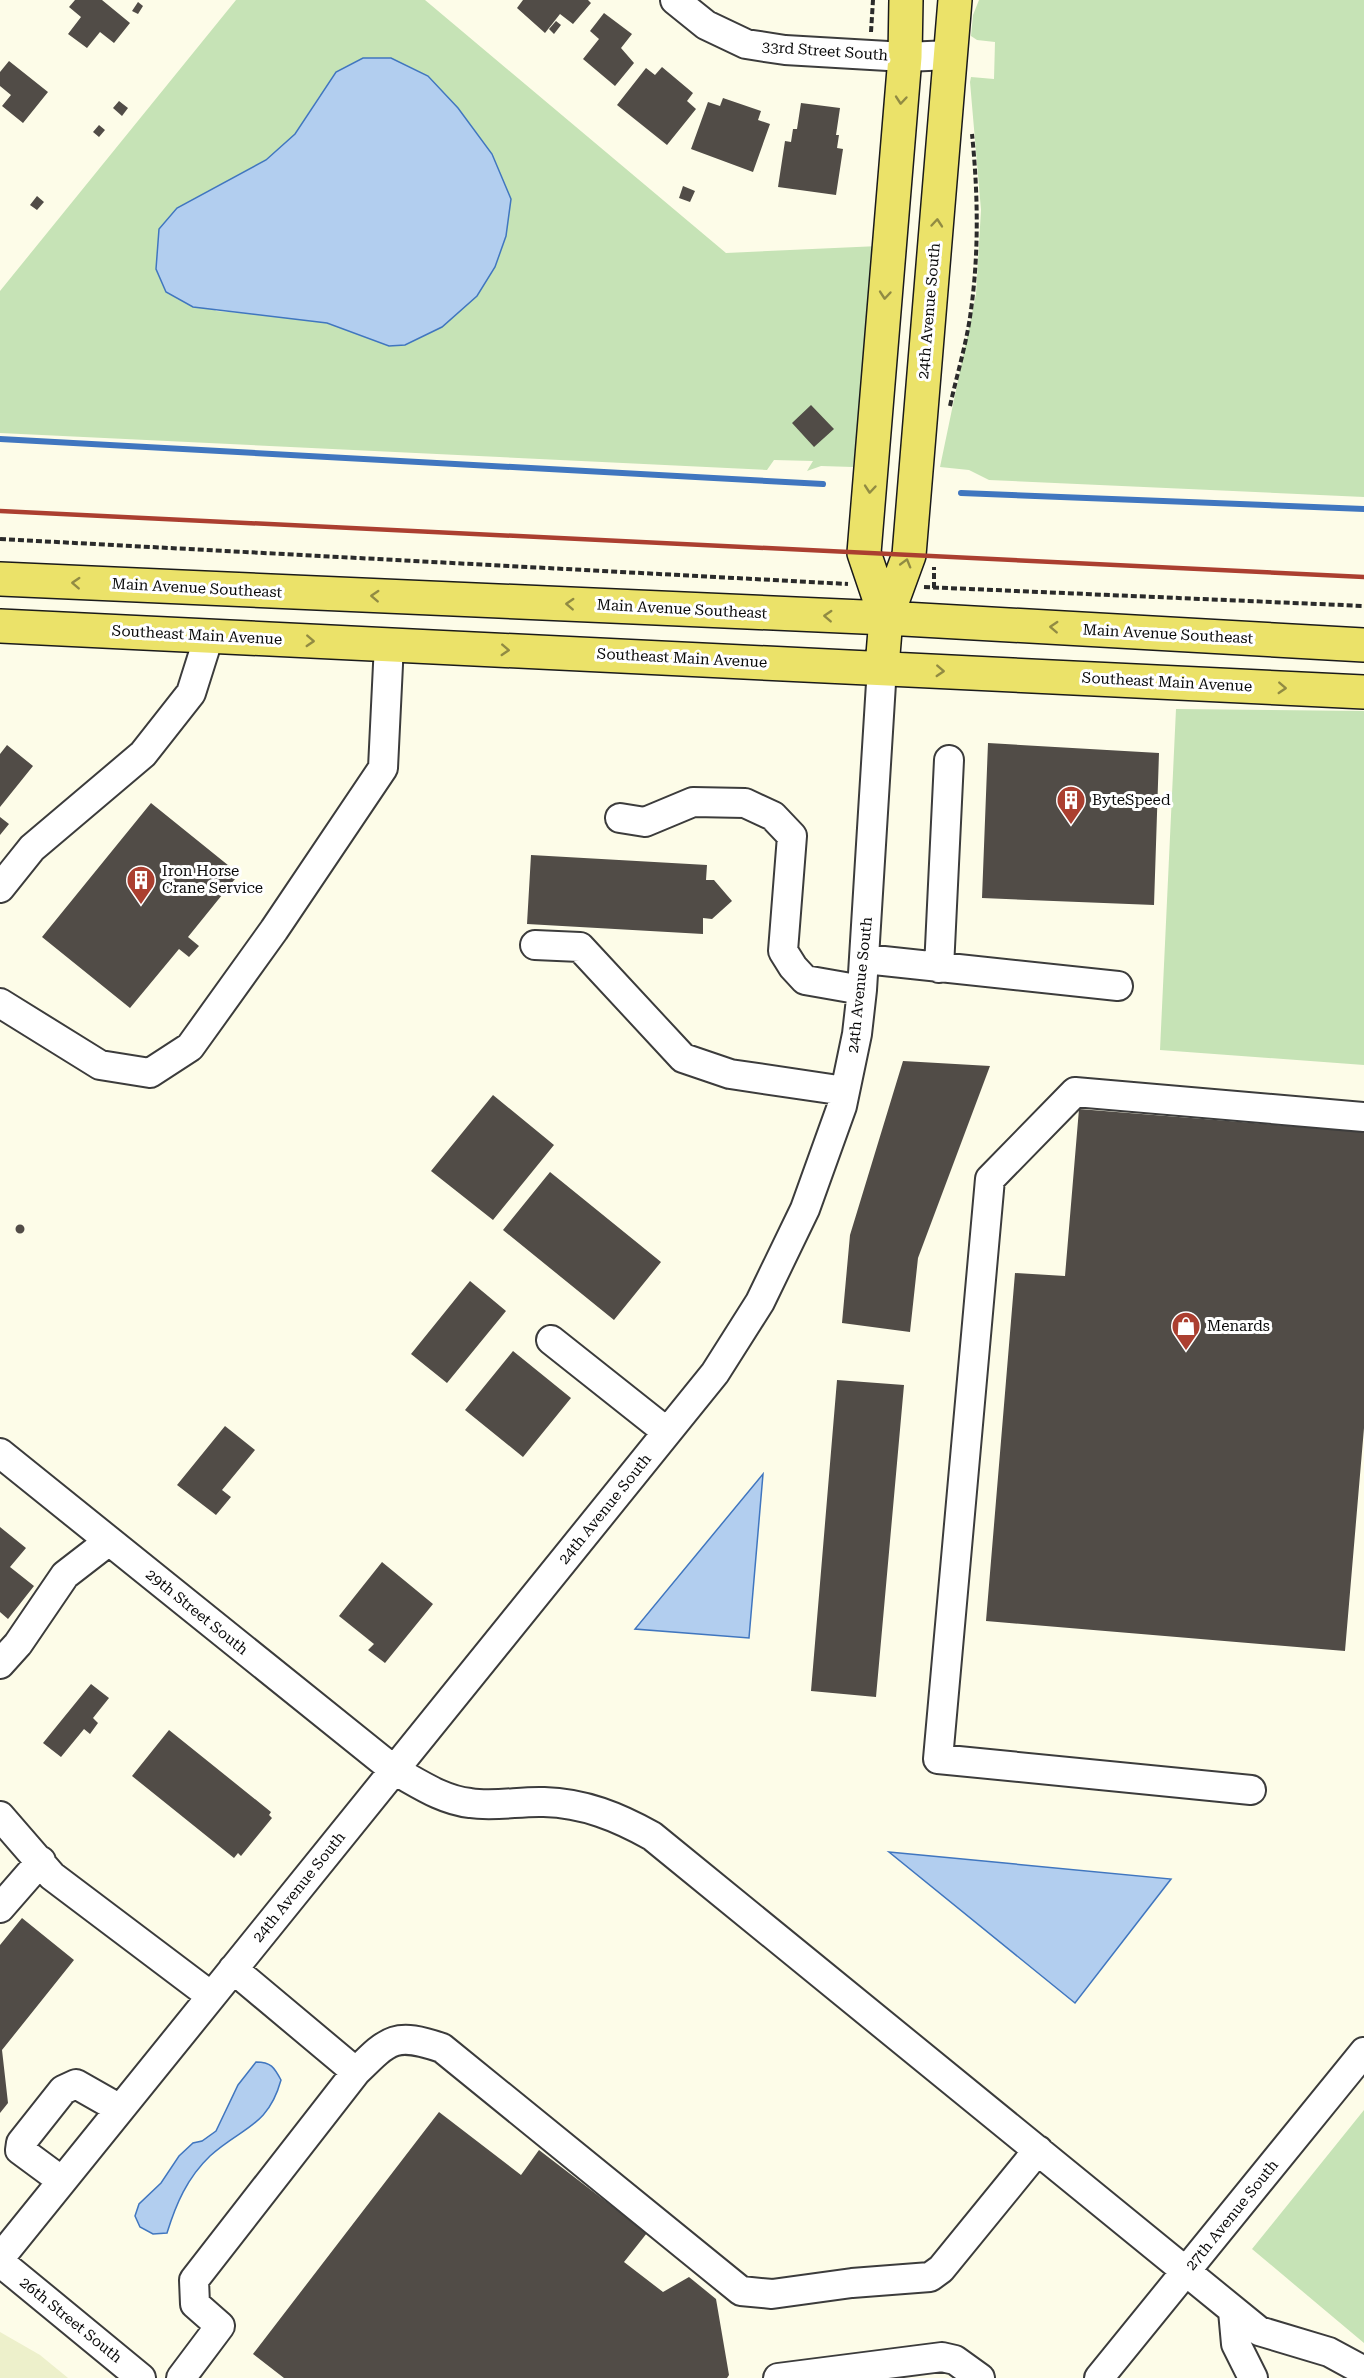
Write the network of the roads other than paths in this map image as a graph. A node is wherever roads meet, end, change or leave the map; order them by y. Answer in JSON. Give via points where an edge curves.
{"nodes":[{"id":1,"x":675,"y":0,"type":"edge"},
{"id":2,"x":906,"y":0,"type":"edge"},
{"id":3,"x":955,"y":0,"type":"edge"},
{"id":4,"x":951,"y":55,"type":"junction"},
{"id":5,"x":905,"y":57,"type":"junction"},
{"id":6,"x":0,"y":579,"type":"edge"},
{"id":7,"x":886,"y":586,"type":"junction"},
{"id":8,"x":886,"y":618,"type":"junction"},
{"id":9,"x":0,"y":626,"type":"edge"},
{"id":10,"x":209,"y":636,"type":"junction"},
{"id":11,"x":389,"y":644,"type":"junction"},
{"id":12,"x":1364,"y":645,"type":"edge"},
{"id":13,"x":882,"y":668,"type":"junction"},
{"id":14,"x":1364,"y":692,"type":"edge"},
{"id":15,"x":949,"y":760,"type":"dead end"},
{"id":16,"x":620,"y":818,"type":"dead end"},
{"id":17,"x":0,"y":888,"type":"edge"},
{"id":18,"x":536,"y":945,"type":"dead end"},
{"id":19,"x":864,"y":959,"type":"junction"},
{"id":20,"x":939,"y":968,"type":"junction"},
{"id":21,"x":1118,"y":986,"type":"dead end"},
{"id":22,"x":862,"y":990,"type":"junction"},
{"id":23,"x":0,"y":1003,"type":"edge"},
{"id":24,"x":845,"y":1091,"type":"junction"},
{"id":25,"x":1364,"y":1117,"type":"edge"},
{"id":26,"x":551,"y":1340,"type":"dead end"},
{"id":27,"x":668,"y":1432,"type":"junction"},
{"id":28,"x":0,"y":1454,"type":"edge"},
{"id":29,"x":109,"y":1541,"type":"junction"},
{"id":30,"x":0,"y":1664,"type":"edge"},
{"id":31,"x":394,"y":1770,"type":"junction"},
{"id":32,"x":1251,"y":1790,"type":"dead end"},
{"id":33,"x":0,"y":1816,"type":"edge"},
{"id":34,"x":40,"y":1862,"type":"junction"},
{"id":35,"x":0,"y":1908,"type":"edge"},
{"id":36,"x":233,"y":1969,"type":"junction"},
{"id":37,"x":211,"y":1996,"type":"junction"},
{"id":38,"x":1364,"y":2052,"type":"edge"},
{"id":39,"x":356,"y":2072,"type":"junction"},
{"id":40,"x":120,"y":2109,"type":"junction"},
{"id":41,"x":1038,"y":2150,"type":"junction"},
{"id":42,"x":62,"y":2181,"type":"junction"},
{"id":43,"x":0,"y":2258,"type":"edge"},
{"id":44,"x":0,"y":2262,"type":"edge"},
{"id":45,"x":1185,"y":2272,"type":"junction"},
{"id":46,"x":1233,"y":2311,"type":"junction"},
{"id":47,"x":1364,"y":2371,"type":"edge"},
{"id":48,"x":141,"y":2378,"type":"edge"},
{"id":49,"x":181,"y":2378,"type":"edge"},
{"id":50,"x":778,"y":2378,"type":"edge"},
{"id":51,"x":980,"y":2378,"type":"edge"},
{"id":52,"x":1099,"y":2378,"type":"edge"},
{"id":53,"x":1253,"y":2378,"type":"edge"}],
"edges":[{"from":1,"to":5,"type":"street","name":"33rd Street South","via":[[706,25],[746,44]]},
{"from":2,"to":5,"type":"main road"},
{"from":3,"to":4,"type":"main road","name":"24th Avenue South"},
{"from":4,"to":5,"type":"street","name":"33rd Street South"},
{"from":7,"to":4,"type":"main road","name":"24th Avenue South","one_way":true,"via":[[909,555]]},
{"from":5,"to":7,"type":"main road","one_way":true,"via":[[864,553]]},
{"from":8,"to":6,"type":"main road","name":"Main Avenue Southeast","one_way":true},
{"from":7,"to":8,"type":"main road","name":"24th Avenue South"},
{"from":12,"to":8,"type":"main road","name":"Main Avenue Southeast","one_way":true},
{"from":8,"to":13,"type":"main road","name":"24th Avenue South"},
{"from":9,"to":10,"type":"main road","name":"Southeast Main Avenue"},
{"from":10,"to":11,"type":"main road","name":"Southeast Main Avenue","one_way":true},
{"from":10,"to":17,"type":"street","via":[[191,693],[143,754],[32,848]]},
{"from":11,"to":13,"type":"main road","name":"Southeast Main Avenue","one_way":true},
{"from":11,"to":23,"type":"street","via":[[383,768],[190,1047],[150,1073],[100,1065]]},
{"from":13,"to":14,"type":"main road","name":"Southeast Main Avenue","one_way":true},
{"from":13,"to":19,"type":"street","name":"24th Avenue South"},
{"from":15,"to":20,"type":"street"},
{"from":16,"to":22,"type":"street","via":[[645,822],[693,802],[745,803],[773,816],[792,836],[783,951],[805,980]]},
{"from":18,"to":24,"type":"street","via":[[579,947],[683,1058],[730,1074]]},
{"from":19,"to":20,"type":"street"},
{"from":19,"to":22,"type":"street","name":"24th Avenue South"},
{"from":20,"to":21,"type":"street"},
{"from":22,"to":24,"type":"street","name":"24th Avenue South"},
{"from":24,"to":27,"type":"street","name":"24th Avenue South","via":[[805,1209],[760,1302],[715,1373]]},
{"from":25,"to":32,"type":"street","via":[[1075,1092],[990,1179],[938,1760]]},
{"from":26,"to":27,"type":"street"},
{"from":27,"to":31,"type":"street","name":"24th Avenue South"},
{"from":28,"to":29,"type":"street","name":"29th Street South"},
{"from":29,"to":30,"type":"street","via":[[65,1575]]},
{"from":29,"to":31,"type":"street","name":"29th Street South"},
{"from":31,"to":36,"type":"street","name":"24th Avenue South"},
{"from":31,"to":41,"type":"street","name":"29th Street South","via":[[443,1796],[470,1804],[545,1802],[586,1807],[622,1819],[652,1836]]},
{"from":33,"to":34,"type":"street"},
{"from":34,"to":35,"type":"street"},
{"from":34,"to":37,"type":"street","via":[[52,1876]]},
{"from":36,"to":37,"type":"street","name":"24th Avenue South"},
{"from":36,"to":39,"type":"street"},
{"from":37,"to":40,"type":"street","name":"24th Avenue South"},
{"from":38,"to":45,"type":"street","name":"27th Avenue South"},
{"from":39,"to":41,"type":"street","via":[[381,2048],[400,2038],[442,2048],[741,2291],[772,2294],[930,2277],[941,2269]]},
{"from":39,"to":49,"type":"street","via":[[194,2280],[195,2304],[219,2326]]},
{"from":40,"to":42,"type":"street","name":"24th Avenue South"},
{"from":40,"to":42,"type":"street","via":[[76,2084],[63,2090],[21,2143],[20,2150]]},
{"from":41,"to":45,"type":"street","name":"29th Street South"},
{"from":42,"to":43,"type":"street","name":"24th Avenue South"},
{"from":44,"to":48,"type":"street","name":"26th Street South"},
{"from":45,"to":46,"type":"street","name":"29th Street South"},
{"from":45,"to":52,"type":"street","name":"27th Avenue South"},
{"from":46,"to":47,"type":"street","name":"29th Street South","via":[[1259,2331],[1329,2352]]},
{"from":46,"to":53,"type":"street","via":[[1236,2344]]},
{"from":50,"to":51,"type":"street","via":[[942,2357],[955,2360]]}]}
